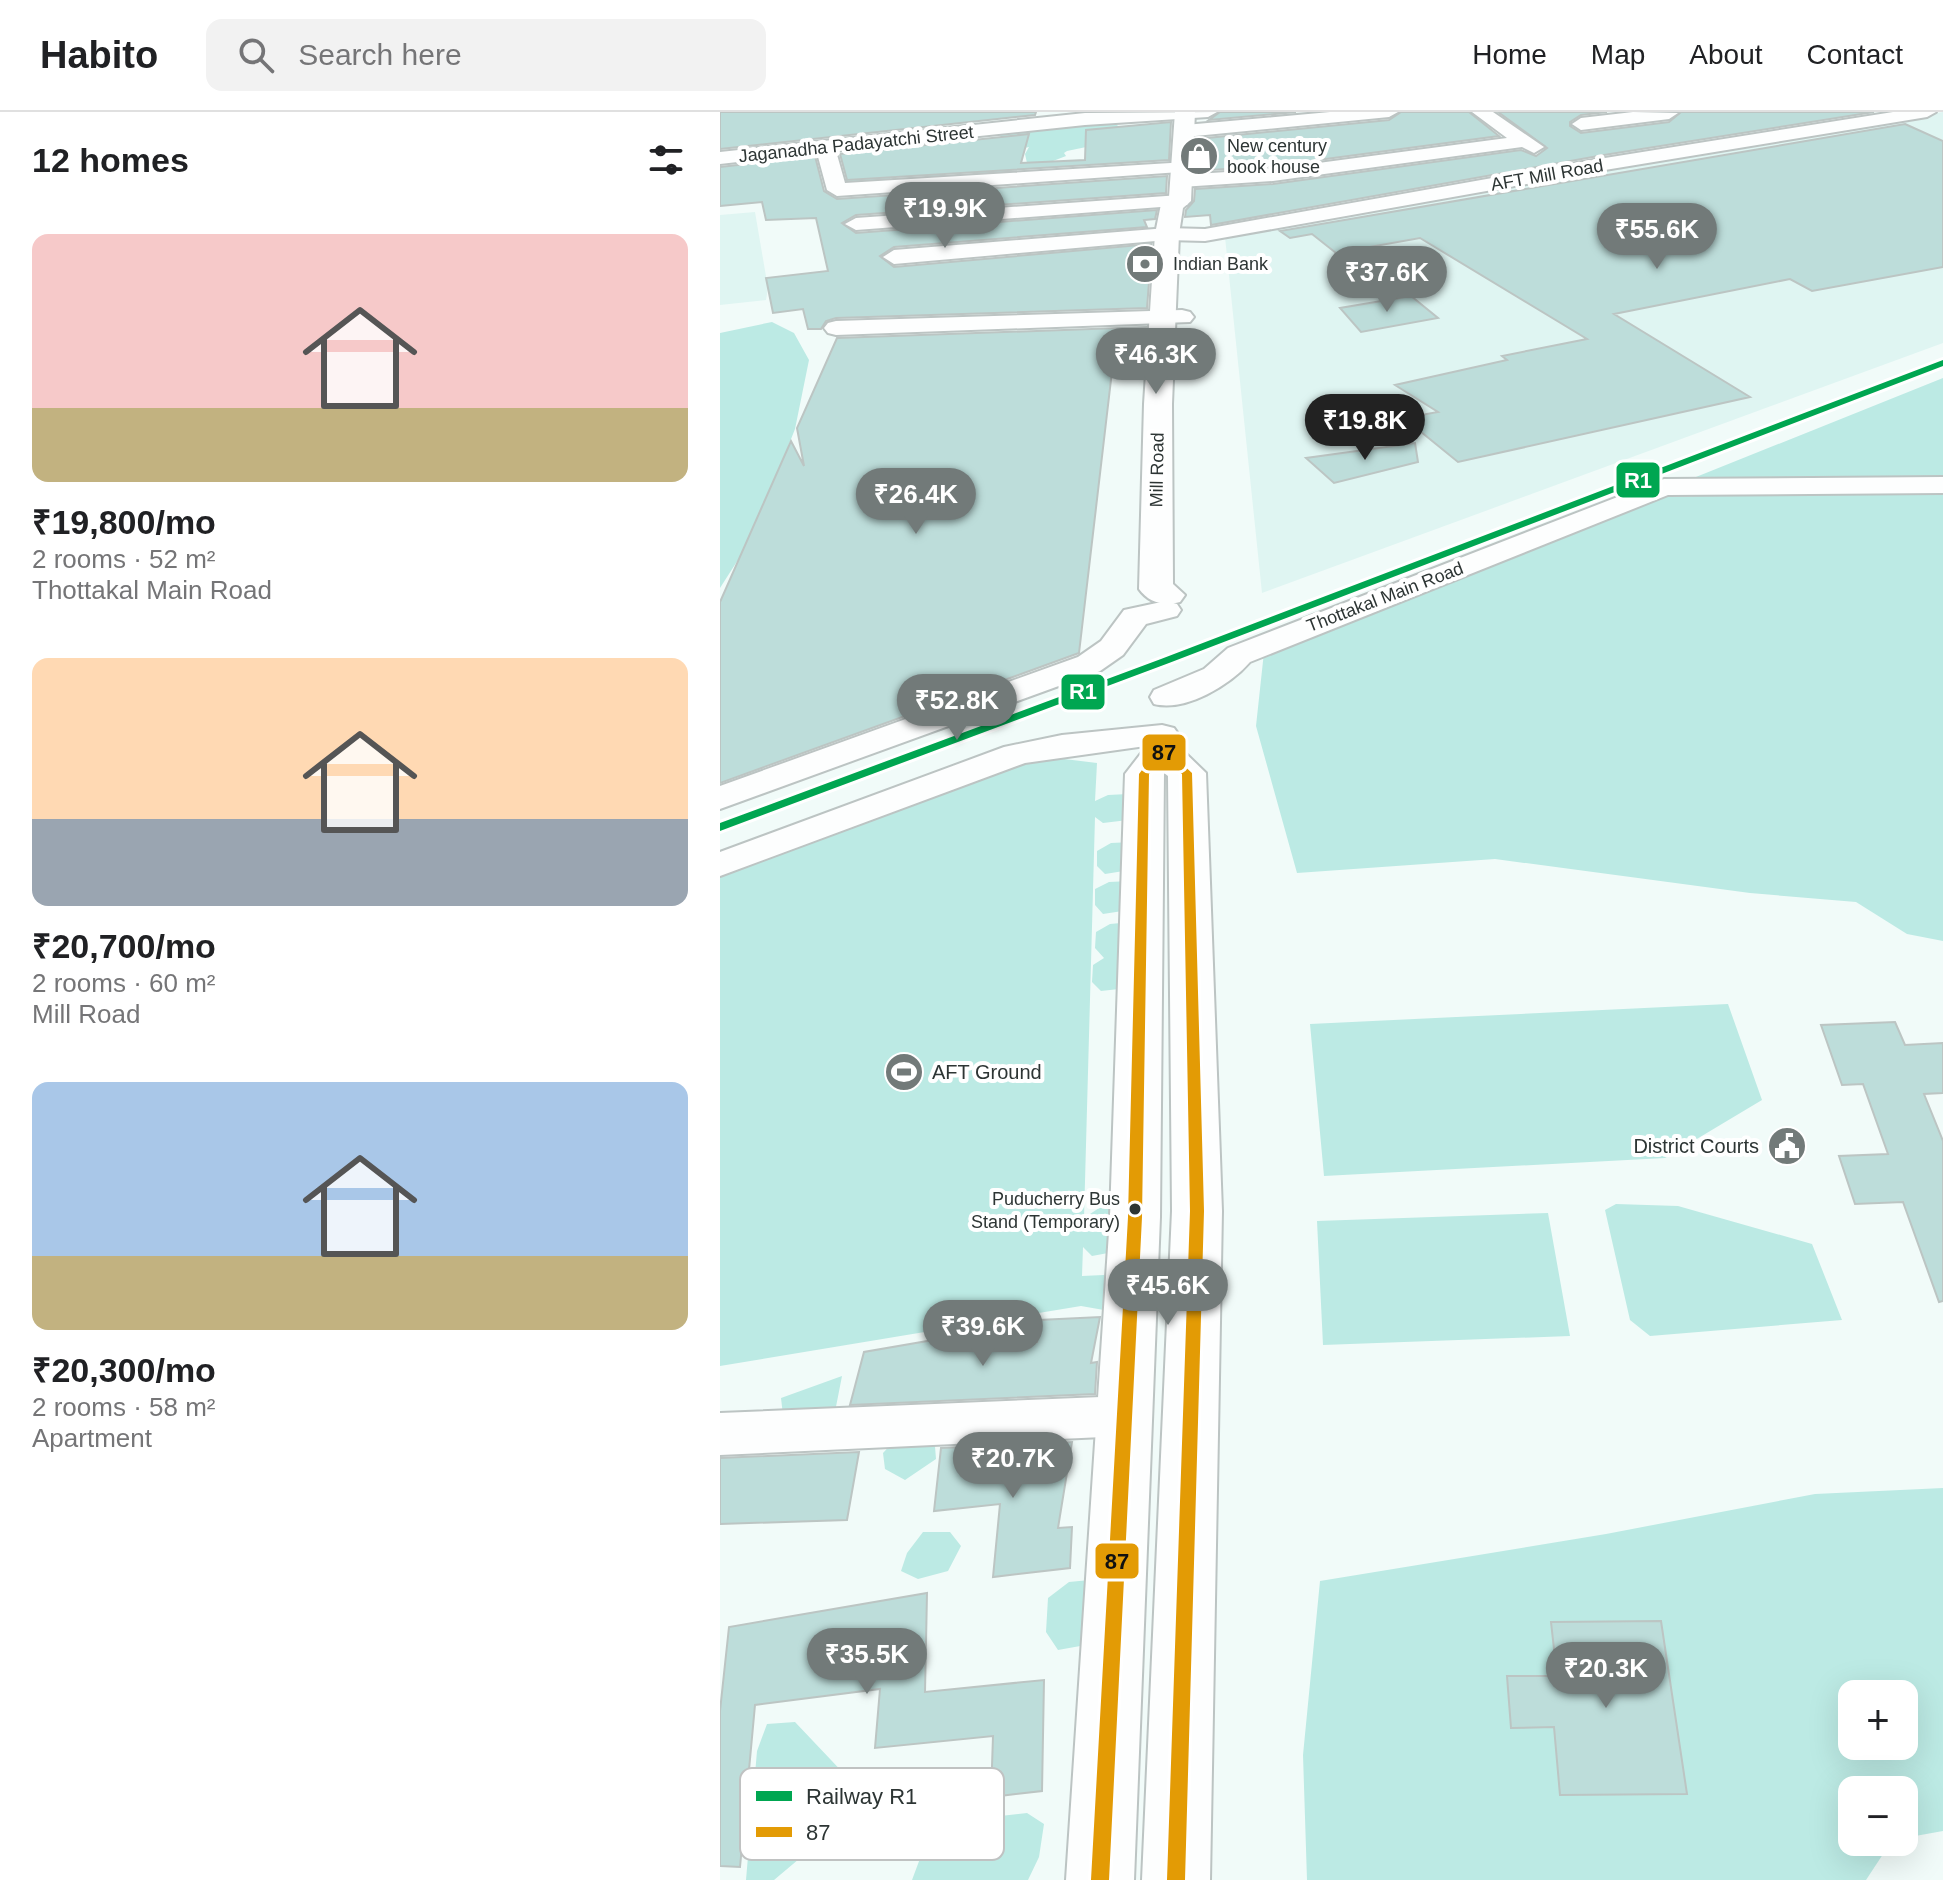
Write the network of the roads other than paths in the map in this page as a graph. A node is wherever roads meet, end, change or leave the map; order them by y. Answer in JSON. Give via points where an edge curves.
{"nodes":[{"id":1,"x":1208,"y":112,"type":"edge"},
{"id":2,"x":1389,"y":112,"type":"edge"},
{"id":3,"x":1481,"y":112,"type":"edge"},
{"id":4,"x":1927,"y":112,"type":"edge"},
{"id":5,"x":1890,"y":115,"type":"edge"},
{"id":6,"x":1678,"y":118,"type":"edge"},
{"id":7,"x":1184,"y":119,"type":"edge"},
{"id":8,"x":1790,"y":119,"type":"dead end"},
{"id":9,"x":1581,"y":124,"type":"dead end"},
{"id":10,"x":1815,"y":132,"type":"junction"},
{"id":11,"x":729,"y":139,"type":"dead end"},
{"id":12,"x":1526,"y":141,"type":"junction"},
{"id":13,"x":825,"y":146,"type":"junction"},
{"id":14,"x":1731,"y":146,"type":"junction"},
{"id":15,"x":747,"y":155,"type":"junction"},
{"id":16,"x":720,"y":158,"type":"edge"},
{"id":17,"x":1571,"y":171,"type":"junction"},
{"id":18,"x":1180,"y":183,"type":"junction"},
{"id":19,"x":856,"y":224,"type":"dead end"},
{"id":20,"x":1176,"y":234,"type":"junction"},
{"id":21,"x":894,"y":257,"type":"dead end"},
{"id":22,"x":1172,"y":317,"type":"junction"},
{"id":23,"x":836,"y":328,"type":"dead end"},
{"id":24,"x":1943,"y":485,"type":"edge"},
{"id":25,"x":1167,"y":603,"type":"joint"},
{"id":26,"x":1166,"y":697,"type":"dead end"},
{"id":27,"x":1162,"y":735,"type":"dead end"},
{"id":28,"x":720,"y":798,"type":"edge"},
{"id":29,"x":720,"y":865,"type":"edge"},
{"id":30,"x":1125,"y":1416,"type":"junction"},
{"id":31,"x":720,"y":1434,"type":"edge"},
{"id":32,"x":1100,"y":1880,"type":"edge"},
{"id":33,"x":1176,"y":1880,"type":"edge"}],
"edges":[{"from":1,"to":7,"type":"street"},
{"from":2,"to":7,"type":"street"},
{"from":3,"to":12,"type":"street"},
{"from":4,"to":5,"type":"street","name":"AFT Mill Road"},
{"from":5,"to":10,"type":"street","name":"AFT Mill Road"},
{"from":6,"to":9,"type":"street"},
{"from":6,"to":14,"type":"street"},
{"from":7,"to":13,"type":"street","name":"Jaganadha Padayatchi Street","via":[[1085,119]]},
{"from":7,"to":18,"type":"main road","name":"Mill Road"},
{"from":8,"to":10,"type":"street"},
{"from":10,"to":14,"type":"street","name":"AFT Mill Road"},
{"from":11,"to":15,"type":"street"},
{"from":12,"to":17,"type":"street"},
{"from":12,"to":18,"type":"street"},
{"from":13,"to":15,"type":"street","name":"Jaganadha Padayatchi Street"},
{"from":13,"to":18,"type":"street","via":[[837,190]]},
{"from":14,"to":17,"type":"street","name":"AFT Mill Road"},
{"from":15,"to":16,"type":"street","name":"Jaganadha Padayatchi Street"},
{"from":17,"to":20,"type":"street","name":"AFT Mill Road","via":[[1205,235]]},
{"from":18,"to":19,"type":"street"},
{"from":18,"to":20,"type":"main road","name":"Mill Road","via":[[1172,204]]},
{"from":20,"to":21,"type":"street","name":"AFT Mill Road"},
{"from":20,"to":22,"type":"main road","name":"Mill Road"},
{"from":22,"to":23,"type":"street"},
{"from":22,"to":25,"type":"main road","name":"Mill Road","via":[[1158,404],[1156,589]]},
{"from":24,"to":26,"type":"street","name":"Thottakal Main Road","via":[[1664,487],[1239,655],[1207,682]]},
{"from":25,"to":28,"type":"street","via":[[1135,617],[1112,648],[1089,664]]},
{"from":27,"to":29,"type":"street","via":[[1016,754]]},
{"from":30,"to":31,"type":"street"},
{"from":30,"to":32,"type":"main road"},
{"from":30,"to":33,"type":"main road","via":[[1135,1217],[1144,774],[1162,751],[1187,773],[1197,1211]]}]}
